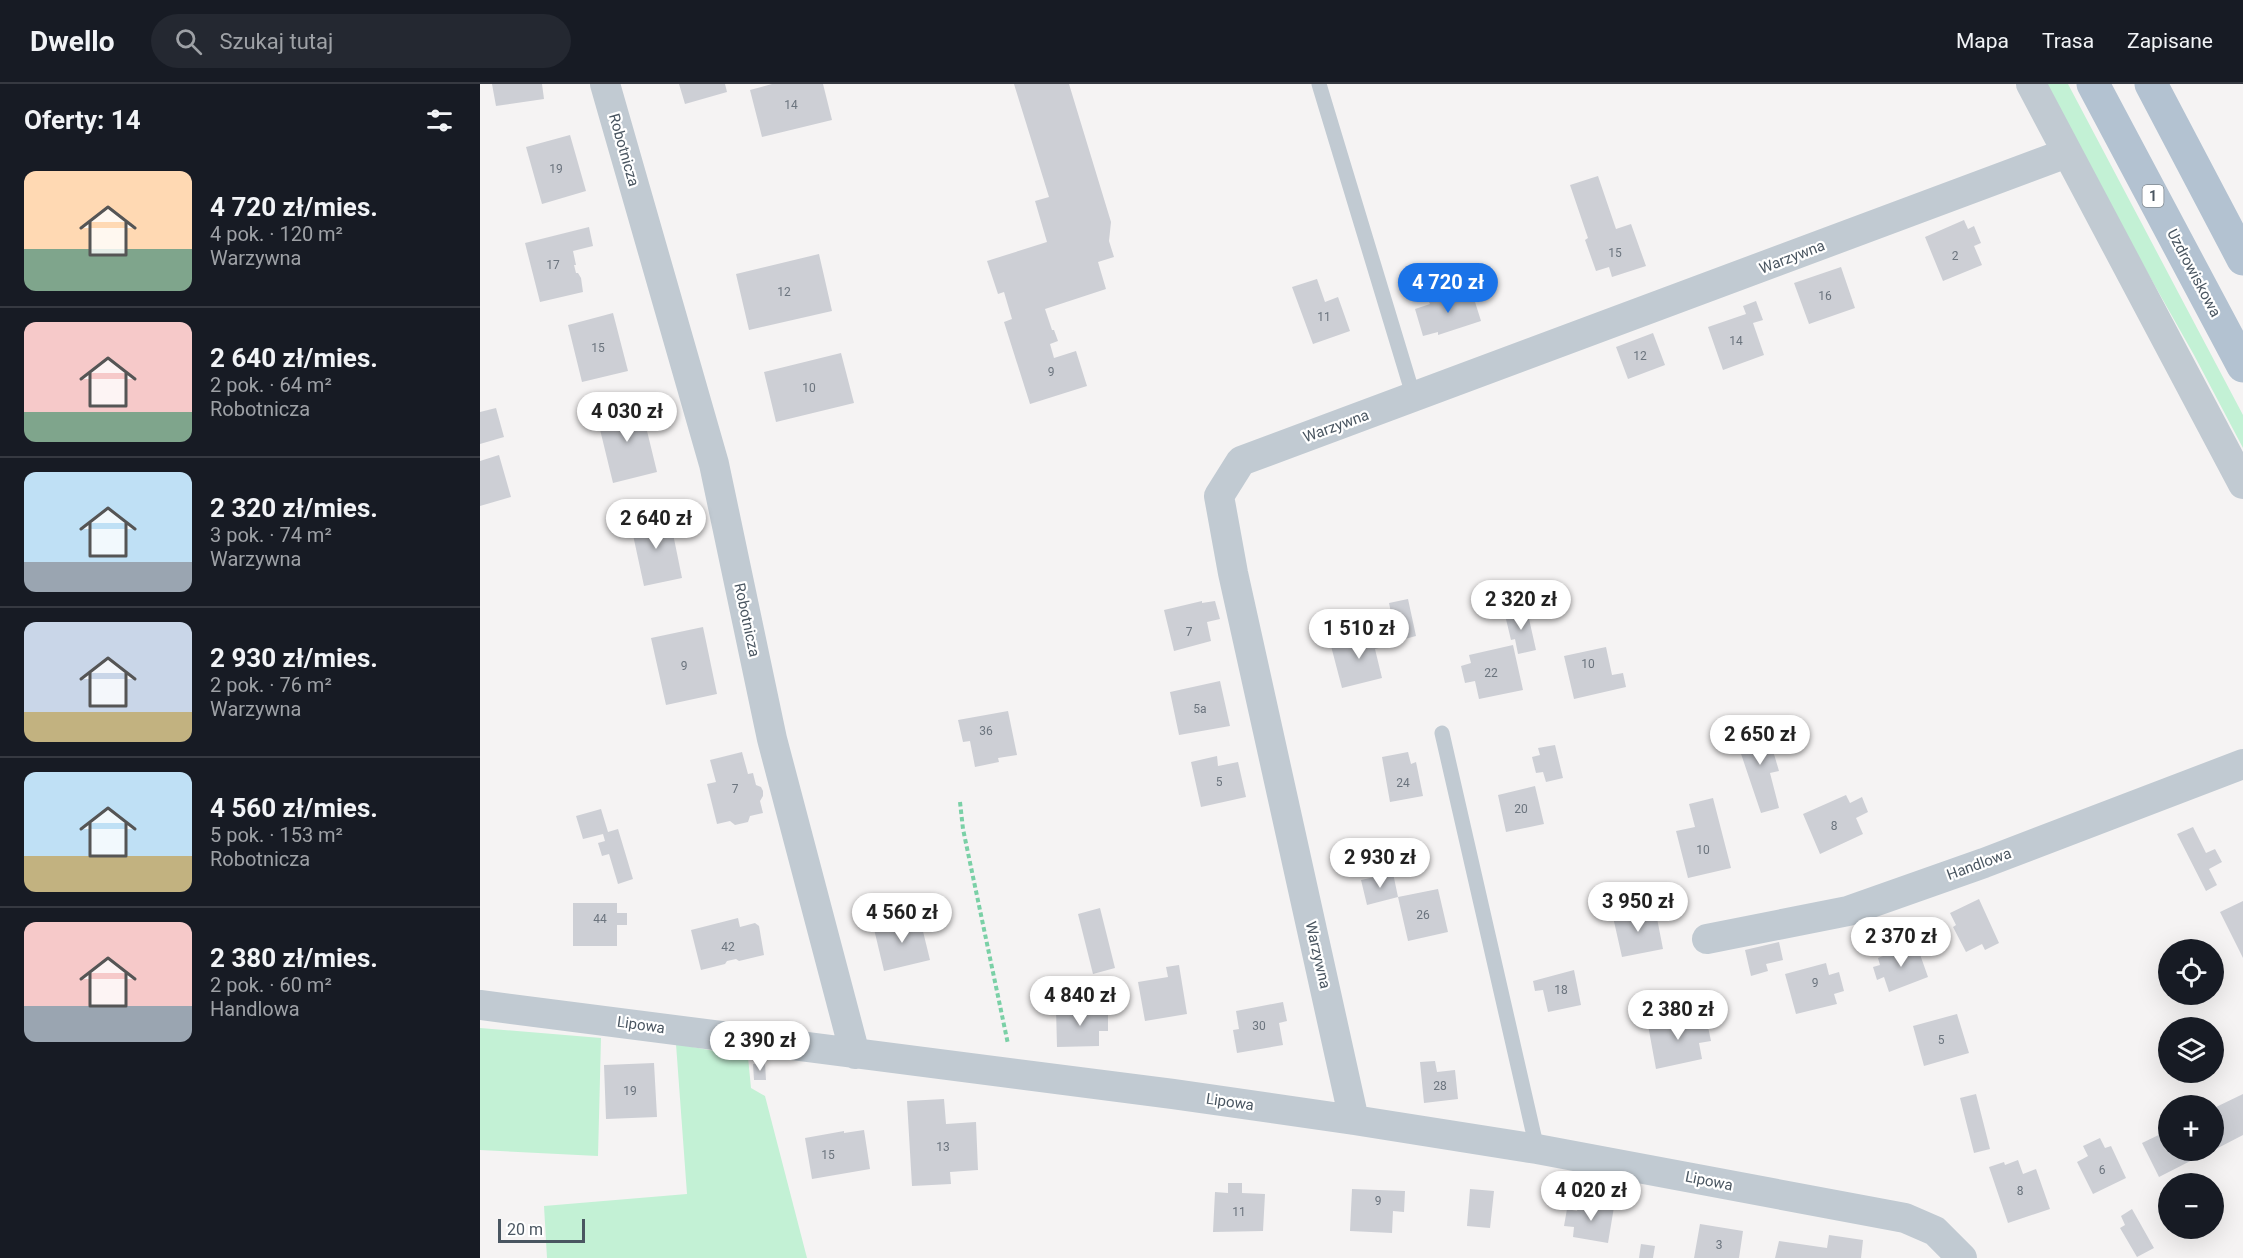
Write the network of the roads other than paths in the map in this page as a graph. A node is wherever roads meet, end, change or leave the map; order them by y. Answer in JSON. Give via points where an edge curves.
{"nodes":[{"id":1,"x":605,"y":84,"type":"edge"},
{"id":2,"x":1319,"y":84,"type":"edge"},
{"id":3,"x":2031,"y":84,"type":"edge"},
{"id":4,"x":2093,"y":84,"type":"edge"},
{"id":5,"x":2151,"y":84,"type":"edge"},
{"id":6,"x":2067,"y":153,"type":"junction"},
{"id":7,"x":2243,"y":259,"type":"edge"},
{"id":8,"x":2243,"y":366,"type":"edge"},
{"id":9,"x":1414,"y":398,"type":"junction"},
{"id":10,"x":2243,"y":484,"type":"edge"},
{"id":11,"x":1443,"y":733,"type":"dead end"},
{"id":12,"x":2243,"y":764,"type":"edge"},
{"id":13,"x":1707,"y":939,"type":"dead end"},
{"id":14,"x":480,"y":1005,"type":"edge"},
{"id":15,"x":855,"y":1054,"type":"junction"},
{"id":16,"x":1354,"y":1120,"type":"junction"},
{"id":17,"x":1537,"y":1149,"type":"junction"},
{"id":18,"x":1962,"y":1258,"type":"edge"}],
"edges":[{"from":1,"to":15,"type":"street","name":"Robotnicza","via":[[714,464],[772,740]]},
{"from":2,"to":9,"type":"lane"},
{"from":3,"to":6,"type":"street"},
{"from":4,"to":8,"type":"main road","name":"Uzdrowiskowa","number":"1"},
{"from":5,"to":7,"type":"main road"},
{"from":6,"to":9,"type":"street","name":"Warzywna"},
{"from":6,"to":10,"type":"street"},
{"from":9,"to":16,"type":"street","name":"Warzywna","via":[[1242,461],[1219,496]]},
{"from":11,"to":17,"type":"lane"},
{"from":12,"to":13,"type":"street","name":"Handlowa","via":[[1848,911]]},
{"from":14,"to":15,"type":"street","name":"Lipowa"},
{"from":15,"to":16,"type":"street","name":"Lipowa"},
{"from":16,"to":17,"type":"street","name":"Lipowa"},
{"from":17,"to":18,"type":"street","name":"Lipowa","via":[[1905,1218],[1935,1231]]}]}
